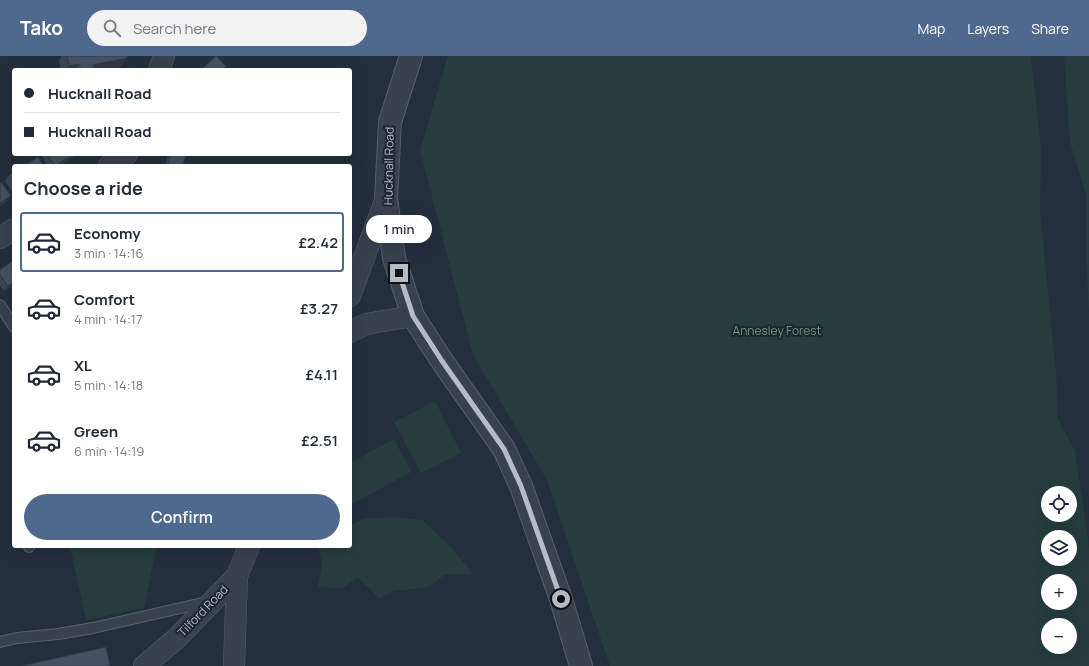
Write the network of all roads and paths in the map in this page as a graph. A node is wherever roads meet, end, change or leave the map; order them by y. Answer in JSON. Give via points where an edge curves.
{"nodes":[{"id":1,"x":164,"y":56,"type":"edge"},
{"id":2,"x":410,"y":56,"type":"edge"},
{"id":3,"x":160,"y":68,"type":"edge"},
{"id":4,"x":124,"y":156,"type":"edge"},
{"id":5,"x":112,"y":164,"type":"edge"},
{"id":6,"x":386,"y":198,"type":"junction"},
{"id":7,"x":12,"y":230,"type":"edge"},
{"id":8,"x":0,"y":238,"type":"edge"},
{"id":9,"x":352,"y":291,"type":"edge"},
{"id":10,"x":0,"y":305,"type":"edge"},
{"id":11,"x":413,"y":316,"type":"junction"},
{"id":12,"x":12,"y":324,"type":"edge"},
{"id":13,"x":352,"y":331,"type":"edge"},
{"id":14,"x":248,"y":548,"type":"edge"},
{"id":15,"x":237,"y":576,"type":"junction"},
{"id":16,"x":213,"y":601,"type":"junction"},
{"id":17,"x":0,"y":642,"type":"edge"},
{"id":18,"x":144,"y":666,"type":"edge"},
{"id":19,"x":234,"y":666,"type":"edge"},
{"id":20,"x":581,"y":666,"type":"edge"}],
"edges":[{"from":1,"to":3,"type":"street"},
{"from":2,"to":6,"type":"street","name":"Hucknall Road","via":[[390,122]]},
{"from":4,"to":5,"type":"street"},
{"from":6,"to":9,"type":"street"},
{"from":6,"to":11,"type":"street","name":"Hucknall Road","via":[[394,258]]},
{"from":7,"to":8,"type":"street"},
{"from":10,"to":12,"type":"lane"},
{"from":11,"to":13,"type":"street","via":[[366,324]]},
{"from":11,"to":20,"type":"street","name":"Hucknall Road","via":[[504,449],[521,486],[561,599]]},
{"from":14,"to":15,"type":"street","name":"Tilford Road"},
{"from":15,"to":16,"type":"street","name":"Tilford Road"},
{"from":15,"to":19,"type":"street"},
{"from":16,"to":17,"type":"lane","via":[[93,628]]},
{"from":16,"to":18,"type":"street","name":"Tilford Road","via":[[177,638]]}]}
